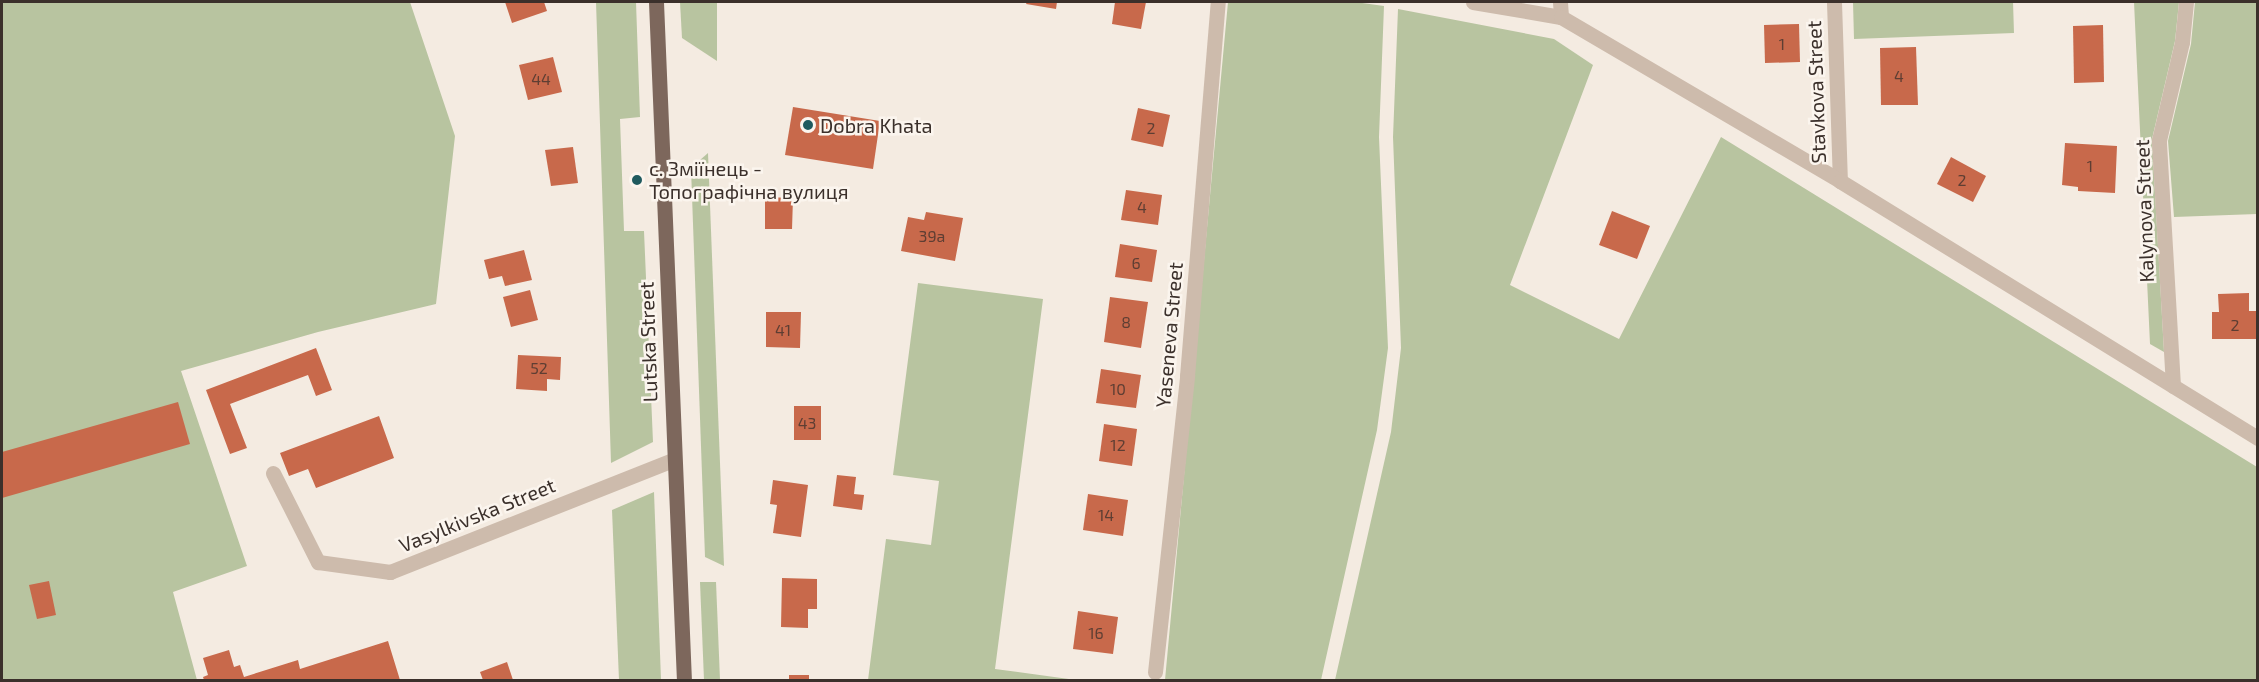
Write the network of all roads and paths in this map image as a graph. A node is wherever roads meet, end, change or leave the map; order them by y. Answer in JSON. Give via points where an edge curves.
{"nodes":[{"id":1,"x":656,"y":2,"type":"edge"},
{"id":2,"x":1218,"y":2,"type":"edge"},
{"id":3,"x":1473,"y":2,"type":"edge"},
{"id":4,"x":1834,"y":2,"type":"edge"},
{"id":5,"x":2186,"y":2,"type":"edge"},
{"id":6,"x":1561,"y":9,"type":"edge"},
{"id":7,"x":1840,"y":181,"type":"junction"},
{"id":8,"x":2173,"y":386,"type":"junction"},
{"id":9,"x":2258,"y":438,"type":"edge"},
{"id":10,"x":673,"y":460,"type":"junction"},
{"id":11,"x":273,"y":473,"type":"dead end"},
{"id":12,"x":1155,"y":672,"type":"dead end"},
{"id":13,"x":684,"y":681,"type":"edge"}],
"edges":[{"from":1,"to":10,"type":"main road","name":"Lutska Street"},
{"from":2,"to":12,"type":"street","name":"Yaseneva Street","via":[[1187,376]]},
{"from":3,"to":6,"type":"street"},
{"from":4,"to":7,"type":"street","name":"Stavkova Street"},
{"from":5,"to":8,"type":"street","name":"Kalynova Street","via":[[2182,42],[2159,140]]},
{"from":6,"to":7,"type":"street"},
{"from":7,"to":8,"type":"street"},
{"from":8,"to":9,"type":"street"},
{"from":10,"to":11,"type":"street","name":"Vasylkivska Street","via":[[390,572],[318,562]]},
{"from":10,"to":13,"type":"main road","name":"Lutska Street"}]}
